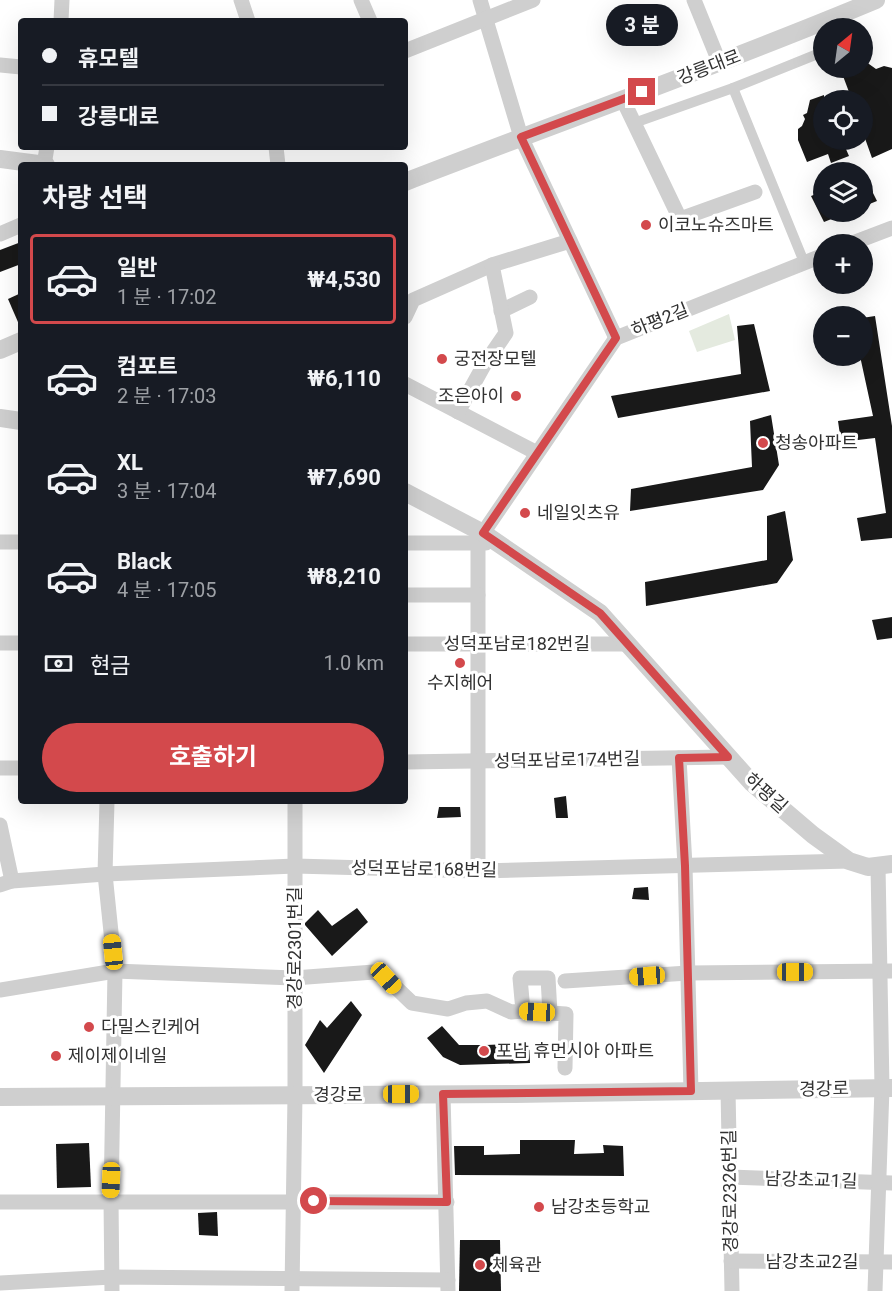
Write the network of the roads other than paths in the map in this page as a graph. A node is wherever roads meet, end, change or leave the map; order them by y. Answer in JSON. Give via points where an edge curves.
{"nodes":[{"id":1,"x":62,"y":0,"type":"edge"},
{"id":2,"x":241,"y":0,"type":"edge"},
{"id":3,"x":361,"y":0,"type":"edge"},
{"id":4,"x":480,"y":0,"type":"edge"},
{"id":5,"x":533,"y":0,"type":"edge"},
{"id":6,"x":694,"y":0,"type":"edge"},
{"id":7,"x":876,"y":0,"type":"edge"},
{"id":8,"x":60,"y":18,"type":"edge"},
{"id":9,"x":247,"y":18,"type":"edge"},
{"id":10,"x":369,"y":18,"type":"edge"},
{"id":11,"x":487,"y":19,"type":"junction"},
{"id":12,"x":408,"y":50,"type":"edge"},
{"id":13,"x":813,"y":56,"type":"edge"},
{"id":14,"x":720,"y":64,"type":"junction"},
{"id":15,"x":0,"y":65,"type":"edge"},
{"id":16,"x":18,"y":67,"type":"edge"},
{"id":17,"x":733,"y":88,"type":"junction"},
{"id":18,"x":623,"y":100,"type":"junction"},
{"id":19,"x":634,"y":123,"type":"junction"},
{"id":20,"x":521,"y":137,"type":"junction"},
{"id":21,"x":0,"y":159,"type":"edge"},
{"id":22,"x":22,"y":162,"type":"edge"},
{"id":23,"x":408,"y":181,"type":"edge"},
{"id":24,"x":755,"y":192,"type":"dead end"},
{"id":25,"x":18,"y":226,"type":"edge"},
{"id":26,"x":892,"y":228,"type":"edge"},
{"id":27,"x":0,"y":234,"type":"edge"},
{"id":28,"x":873,"y":235,"type":"edge"},
{"id":29,"x":570,"y":241,"type":"junction"},
{"id":30,"x":813,"y":259,"type":"edge"},
{"id":31,"x":804,"y":262,"type":"junction"},
{"id":32,"x":492,"y":265,"type":"junction"},
{"id":33,"x":409,"y":296,"type":"edge"},
{"id":34,"x":530,"y":297,"type":"dead end"},
{"id":35,"x":501,"y":311,"type":"junction"},
{"id":36,"x":616,"y":338,"type":"junction"},
{"id":37,"x":18,"y":342,"type":"edge"},
{"id":38,"x":0,"y":350,"type":"edge"},
{"id":39,"x":408,"y":386,"type":"edge"},
{"id":40,"x":458,"y":412,"type":"junction"},
{"id":41,"x":0,"y":418,"type":"edge"},
{"id":42,"x":18,"y":421,"type":"edge"},
{"id":43,"x":537,"y":453,"type":"junction"},
{"id":44,"x":408,"y":494,"type":"edge"},
{"id":45,"x":486,"y":540,"type":"junction"},
{"id":46,"x":0,"y":542,"type":"edge"},
{"id":47,"x":18,"y":542,"type":"edge"},
{"id":48,"x":408,"y":543,"type":"edge"},
{"id":49,"x":478,"y":595,"type":"junction"},
{"id":50,"x":408,"y":596,"type":"edge"},
{"id":51,"x":0,"y":643,"type":"edge"},
{"id":52,"x":18,"y":643,"type":"edge"},
{"id":53,"x":408,"y":644,"type":"edge"},
{"id":54,"x":479,"y":644,"type":"junction"},
{"id":55,"x":628,"y":644,"type":"junction"},
{"id":56,"x":728,"y":757,"type":"junction"},
{"id":57,"x":679,"y":758,"type":"junction"},
{"id":58,"x":478,"y":761,"type":"junction"},
{"id":59,"x":408,"y":762,"type":"edge"},
{"id":60,"x":0,"y":768,"type":"edge"},
{"id":61,"x":18,"y":768,"type":"edge"},
{"id":62,"x":107,"y":804,"type":"edge"},
{"id":63,"x":295,"y":804,"type":"edge"},
{"id":64,"x":0,"y":825,"type":"edge"},
{"id":65,"x":849,"y":861,"type":"junction"},
{"id":66,"x":885,"y":865,"type":"edge"},
{"id":67,"x":295,"y":866,"type":"junction"},
{"id":68,"x":685,"y":866,"type":"junction"},
{"id":69,"x":478,"y":872,"type":"junction"},
{"id":70,"x":105,"y":874,"type":"junction"},
{"id":71,"x":6,"y":883,"type":"edge"},
{"id":72,"x":115,"y":971,"type":"junction"},
{"id":73,"x":886,"y":971,"type":"edge"},
{"id":74,"x":688,"y":973,"type":"junction"},
{"id":75,"x":294,"y":978,"type":"junction"},
{"id":76,"x":566,"y":981,"type":"dead end"},
{"id":77,"x":0,"y":990,"type":"edge"},
{"id":78,"x":523,"y":1011,"type":"junction"},
{"id":79,"x":550,"y":1012,"type":"junction"},
{"id":80,"x":565,"y":1068,"type":"dead end"},
{"id":81,"x":887,"y":1088,"type":"edge"},
{"id":82,"x":728,"y":1090,"type":"junction"},
{"id":83,"x":691,"y":1091,"type":"junction"},
{"id":84,"x":443,"y":1094,"type":"junction"},
{"id":85,"x":295,"y":1095,"type":"junction"},
{"id":86,"x":114,"y":1096,"type":"junction"},
{"id":87,"x":0,"y":1097,"type":"edge"},
{"id":88,"x":730,"y":1177,"type":"junction"},
{"id":89,"x":886,"y":1183,"type":"edge"},
{"id":90,"x":111,"y":1200,"type":"junction"},
{"id":91,"x":292,"y":1201,"type":"junction"},
{"id":92,"x":0,"y":1202,"type":"edge"},
{"id":93,"x":447,"y":1202,"type":"junction"},
{"id":94,"x":731,"y":1261,"type":"junction"},
{"id":95,"x":876,"y":1262,"type":"junction"},
{"id":96,"x":892,"y":1262,"type":"edge"},
{"id":97,"x":0,"y":1283,"type":"edge"},
{"id":98,"x":112,"y":1284,"type":"edge"},
{"id":99,"x":292,"y":1284,"type":"edge"},
{"id":100,"x":448,"y":1285,"type":"edge"},
{"id":101,"x":732,"y":1291,"type":"edge"},
{"id":102,"x":875,"y":1291,"type":"edge"}],
"edges":[{"from":1,"to":8,"type":"street"},
{"from":2,"to":9,"type":"street"},
{"from":3,"to":10,"type":"street"},
{"from":4,"to":11,"type":"street"},
{"from":5,"to":11,"type":"street"},
{"from":6,"to":14,"type":"street"},
{"from":7,"to":14,"type":"street","name":"강릉대로"},
{"from":11,"to":12,"type":"street"},
{"from":11,"to":20,"type":"street"},
{"from":13,"to":17,"type":"street"},
{"from":14,"to":18,"type":"street","name":"강릉대로"},
{"from":15,"to":16,"type":"street"},
{"from":17,"to":19,"type":"street"},
{"from":17,"to":31,"type":"street"},
{"from":18,"to":19,"type":"street"},
{"from":18,"to":20,"type":"street","name":"강릉대로"},
{"from":19,"to":24,"type":"street","via":[[680,219]]},
{"from":20,"to":23,"type":"street","name":"강릉대로"},
{"from":20,"to":29,"type":"street"},
{"from":21,"to":22,"type":"street"},
{"from":25,"to":27,"type":"street"},
{"from":26,"to":28,"type":"street"},
{"from":29,"to":32,"type":"street"},
{"from":29,"to":36,"type":"street"},
{"from":30,"to":31,"type":"street","name":"하평2길"},
{"from":31,"to":36,"type":"street","name":"하평2길"},
{"from":32,"to":33,"type":"street"},
{"from":32,"to":35,"type":"street"},
{"from":34,"to":35,"type":"street"},
{"from":35,"to":40,"type":"street","via":[[506,333]]},
{"from":36,"to":43,"type":"street","name":"하평2길"},
{"from":37,"to":38,"type":"street"},
{"from":39,"to":40,"type":"street"},
{"from":40,"to":43,"type":"street"},
{"from":41,"to":42,"type":"street"},
{"from":43,"to":45,"type":"street","name":"하평2길"},
{"from":44,"to":45,"type":"street","name":"하평길"},
{"from":45,"to":48,"type":"street"},
{"from":45,"to":49,"type":"street"},
{"from":45,"to":55,"type":"street","name":"하평길","via":[[600,613]]},
{"from":46,"to":47,"type":"street"},
{"from":49,"to":50,"type":"street"},
{"from":49,"to":54,"type":"street"},
{"from":51,"to":52,"type":"street"},
{"from":53,"to":54,"type":"street","name":"성덕포남로182번길"},
{"from":54,"to":55,"type":"street","name":"성덕포남로182번길"},
{"from":54,"to":58,"type":"street"},
{"from":55,"to":56,"type":"street","name":"하평길"},
{"from":56,"to":57,"type":"street","name":"성덕포남로174번길"},
{"from":56,"to":65,"type":"street","name":"하평길","via":[[752,783]]},
{"from":57,"to":58,"type":"street","name":"성덕포남로174번길"},
{"from":57,"to":68,"type":"street"},
{"from":58,"to":59,"type":"street","name":"성덕포남로174번길"},
{"from":58,"to":69,"type":"street"},
{"from":60,"to":61,"type":"street"},
{"from":62,"to":70,"type":"street"},
{"from":63,"to":67,"type":"street","name":"경강로2301번길"},
{"from":64,"to":71,"type":"street"},
{"from":65,"to":66,"type":"street","name":"하평길","via":[[868,867]]},
{"from":65,"to":68,"type":"street","name":"성덕포남로168번길"},
{"from":66,"to":73,"type":"street"},
{"from":67,"to":69,"type":"street","name":"성덕포남로168번길"},
{"from":67,"to":70,"type":"street","name":"성덕포남로168번길"},
{"from":67,"to":75,"type":"street","name":"경강로2301번길"},
{"from":68,"to":69,"type":"street","name":"성덕포남로168번길"},
{"from":68,"to":74,"type":"street"},
{"from":70,"to":71,"type":"street","name":"성덕포남로168번길"},
{"from":70,"to":72,"type":"street"},
{"from":72,"to":75,"type":"street"},
{"from":72,"to":77,"type":"street"},
{"from":72,"to":86,"type":"street"},
{"from":73,"to":74,"type":"street"},
{"from":73,"to":81,"type":"street"},
{"from":74,"to":76,"type":"street"},
{"from":74,"to":83,"type":"street"},
{"from":75,"to":78,"type":"street","via":[[374,972],[386,978],[412,1004],[448,1009],[487,1001],[511,1012]]},
{"from":75,"to":85,"type":"street","name":"경강로2301번길"},
{"from":78,"to":79,"type":"street"},
{"from":78,"to":79,"type":"street","via":[[520,978],[548,978]]},
{"from":79,"to":80,"type":"street","via":[[566,1014]]},
{"from":81,"to":82,"type":"street","name":"경강로"},
{"from":81,"to":89,"type":"street"},
{"from":82,"to":83,"type":"street","name":"경강로"},
{"from":82,"to":88,"type":"street","name":"경강로2326번길"},
{"from":83,"to":84,"type":"street","name":"경강로"},
{"from":84,"to":85,"type":"street","name":"경강로"},
{"from":84,"to":93,"type":"street"},
{"from":85,"to":86,"type":"street","name":"경강로"},
{"from":85,"to":91,"type":"street","name":"경강로2301번길"},
{"from":86,"to":87,"type":"street","name":"경강로"},
{"from":86,"to":90,"type":"street"},
{"from":88,"to":89,"type":"street","name":"남강초교1길"},
{"from":88,"to":94,"type":"street","name":"경강로2326번길"},
{"from":89,"to":95,"type":"street"},
{"from":90,"to":91,"type":"street"},
{"from":90,"to":92,"type":"street"},
{"from":90,"to":98,"type":"street"},
{"from":91,"to":93,"type":"street"},
{"from":91,"to":99,"type":"street","name":"경강로2301번길"},
{"from":93,"to":100,"type":"street"},
{"from":94,"to":95,"type":"street","name":"남강초교2길"},
{"from":94,"to":101,"type":"street","name":"경강로2326번길"},
{"from":95,"to":96,"type":"street","name":"남강초교2길"},
{"from":95,"to":102,"type":"street"},
{"from":97,"to":98,"type":"street"},
{"from":98,"to":99,"type":"street"},
{"from":99,"to":100,"type":"street"}]}
